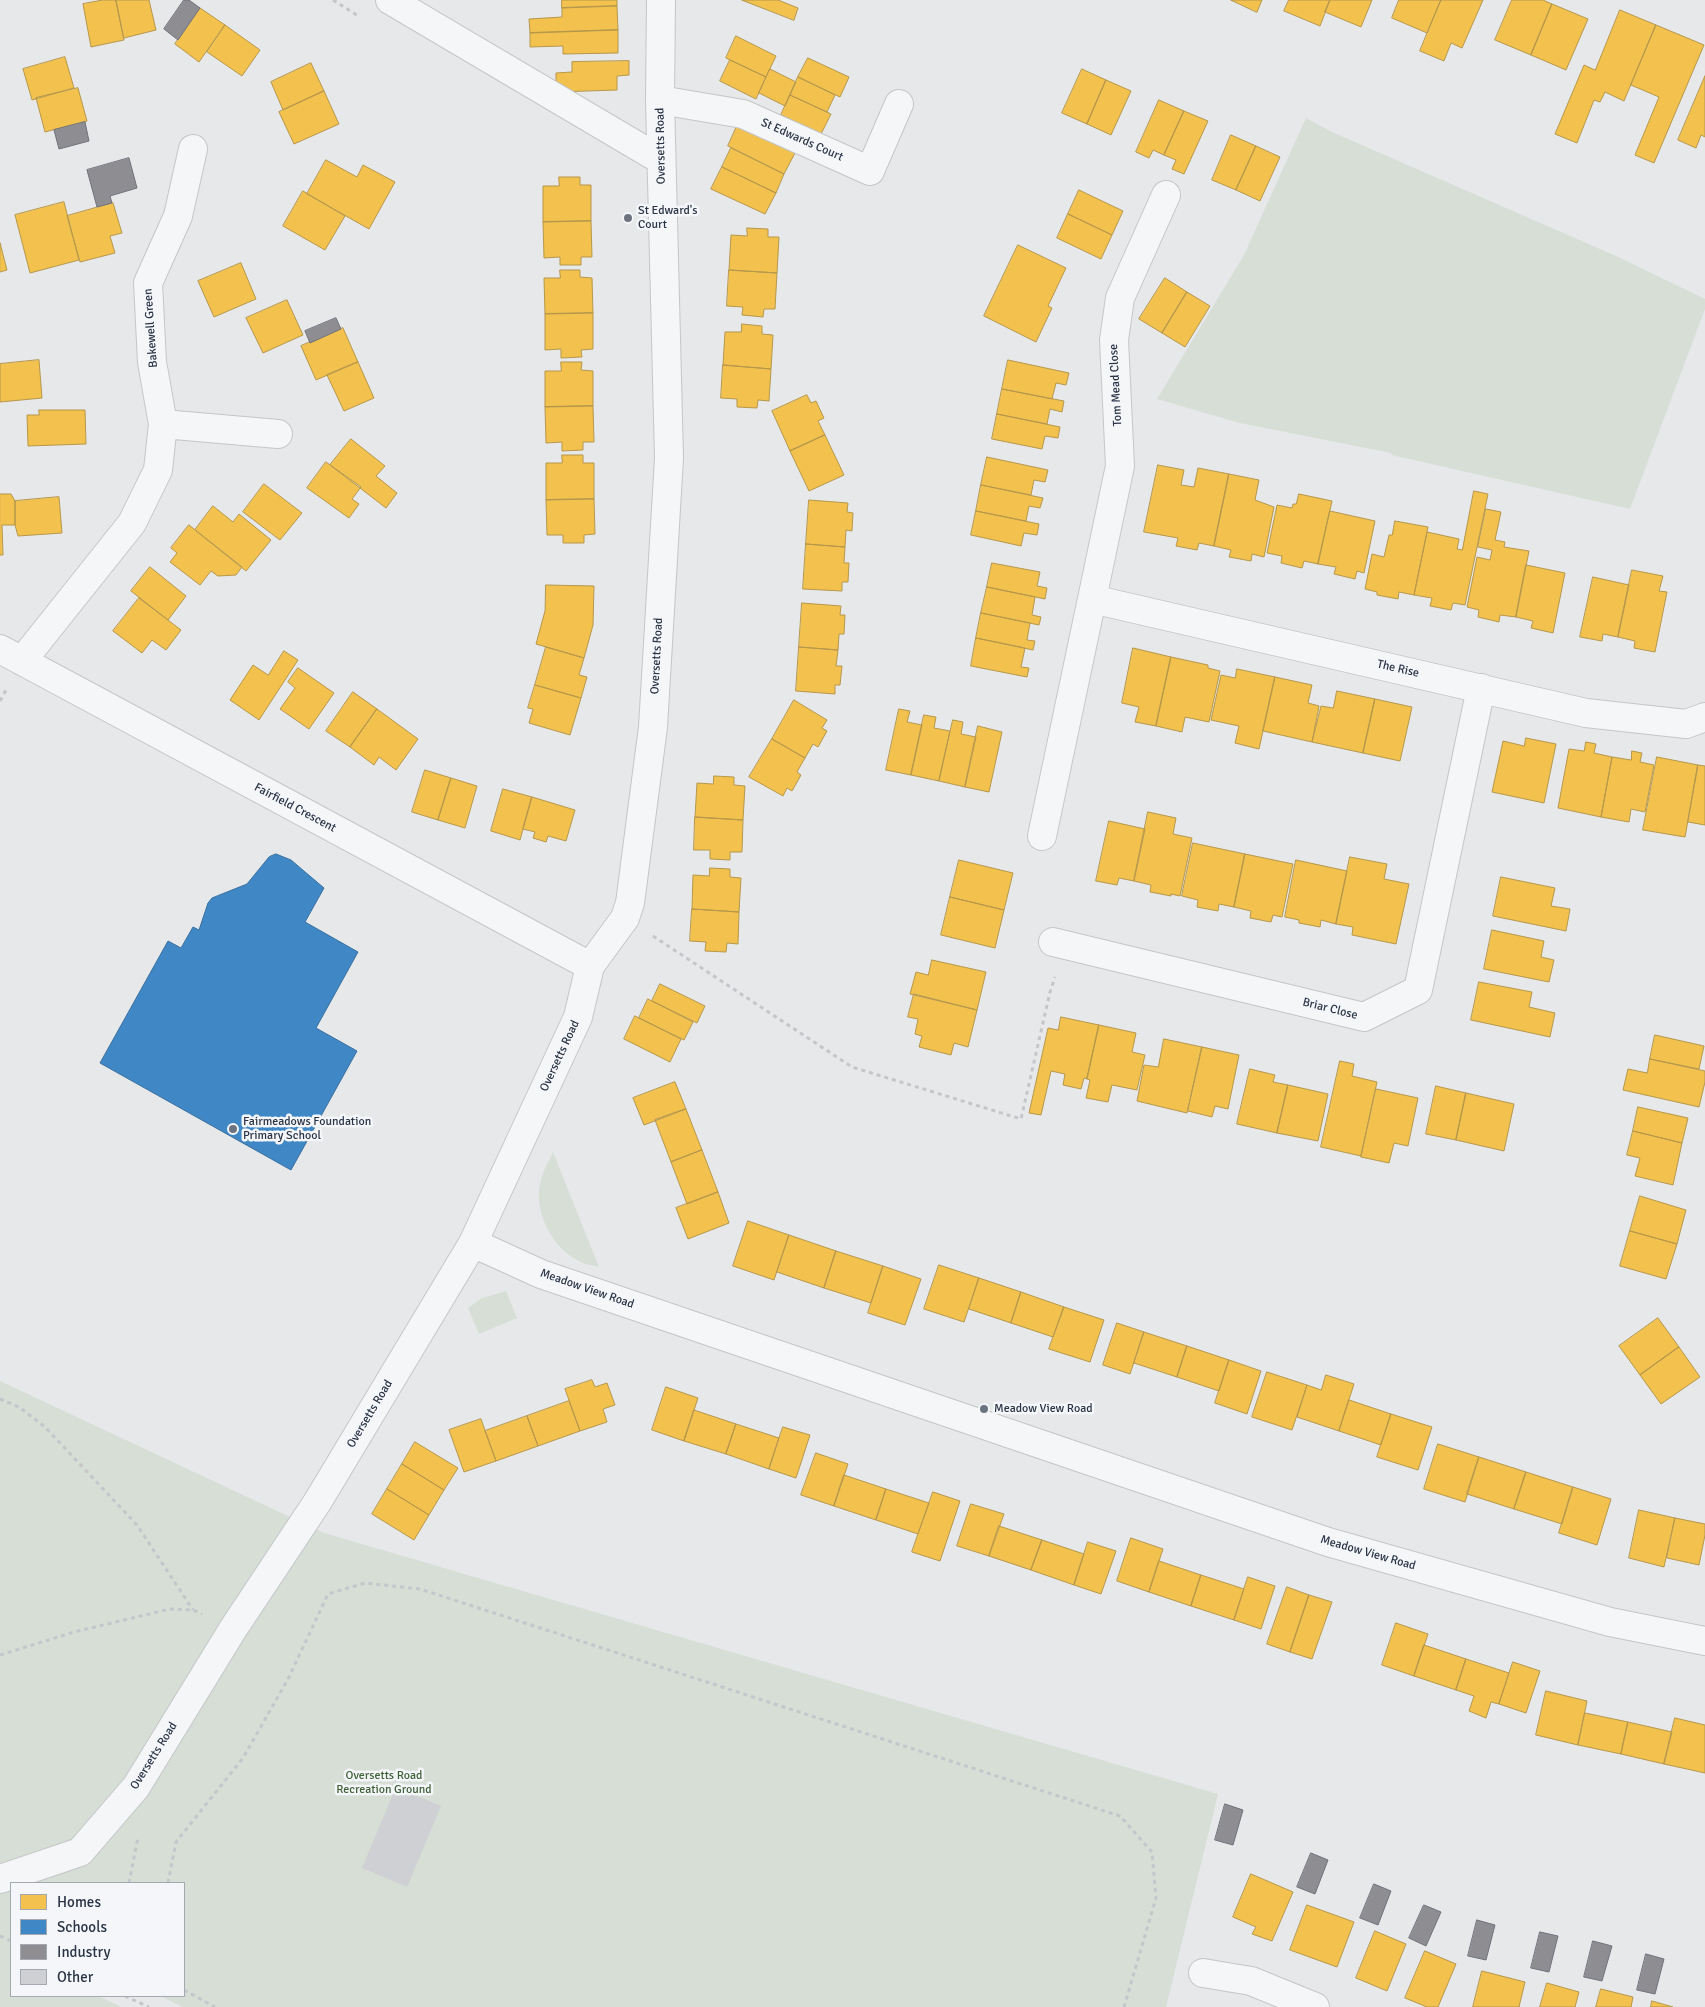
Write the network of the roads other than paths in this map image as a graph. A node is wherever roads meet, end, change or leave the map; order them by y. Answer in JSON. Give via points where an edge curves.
{"nodes":[{"id":1,"x":390,"y":0,"type":"edge"},
{"id":2,"x":662,"y":0,"type":"edge"},
{"id":3,"x":660,"y":100,"type":"junction"},
{"id":4,"x":899,"y":104,"type":"dead end"},
{"id":5,"x":193,"y":149,"type":"dead end"},
{"id":6,"x":661,"y":160,"type":"junction"},
{"id":7,"x":1166,"y":195,"type":"dead end"},
{"id":8,"x":163,"y":424,"type":"junction"},
{"id":9,"x":278,"y":434,"type":"dead end"},
{"id":10,"x":1092,"y":599,"type":"junction"},
{"id":11,"x":11,"y":655,"type":"edge"},
{"id":12,"x":1482,"y":688,"type":"junction"},
{"id":13,"x":1705,"y":718,"type":"edge"},
{"id":14,"x":1042,"y":836,"type":"dead end"},
{"id":15,"x":1060,"y":944,"type":"road end"},
{"id":16,"x":590,"y":966,"type":"junction"},
{"id":17,"x":473,"y":1243,"type":"junction"},
{"id":18,"x":1705,"y":1641,"type":"edge"},
{"id":19,"x":0,"y":1879,"type":"edge"},
{"id":20,"x":1204,"y":1973,"type":"dead end"},
{"id":21,"x":1315,"y":2007,"type":"edge"}],
"edges":[{"from":1,"to":6,"type":"street"},
{"from":2,"to":3,"type":"street","name":"Oversetts Road"},
{"from":3,"to":4,"type":"street","name":"St Edwards Court","via":[[743,114],[870,170]]},
{"from":3,"to":6,"type":"street","name":"Oversetts Road"},
{"from":5,"to":8,"type":"street","name":"Bakewell Green","via":[[178,216],[148,283],[152,362]]},
{"from":6,"to":16,"type":"street","name":"Oversetts Road","via":[[669,458],[653,726],[630,903],[626,918]]},
{"from":7,"to":10,"type":"street","name":"Tom Mead Close","via":[[1120,298],[1114,340],[1120,466]]},
{"from":8,"to":9,"type":"street"},
{"from":8,"to":11,"type":"street","name":"Bakewell Green","via":[[158,470],[132,523]]},
{"from":10,"to":12,"type":"street","name":"The Rise"},
{"from":10,"to":14,"type":"street"},
{"from":11,"to":16,"type":"street","name":"Fairfield Crescent"},
{"from":12,"to":13,"type":"street","name":"The Rise","via":[[1586,713],[1686,724]]},
{"from":12,"to":15,"type":"street","name":"Briar Close","via":[[1418,990],[1364,1017]]},
{"from":16,"to":17,"type":"street","name":"Oversetts Road","via":[[578,1017]]},
{"from":17,"to":18,"type":"street","name":"Meadow View Road","via":[[540,1274],[1328,1542],[1610,1622]]},
{"from":17,"to":19,"type":"street","name":"Oversetts Road","via":[[318,1501],[233,1629],[136,1787],[80,1852]]},
{"from":20,"to":21,"type":"street","via":[[1251,1980]]}]}
